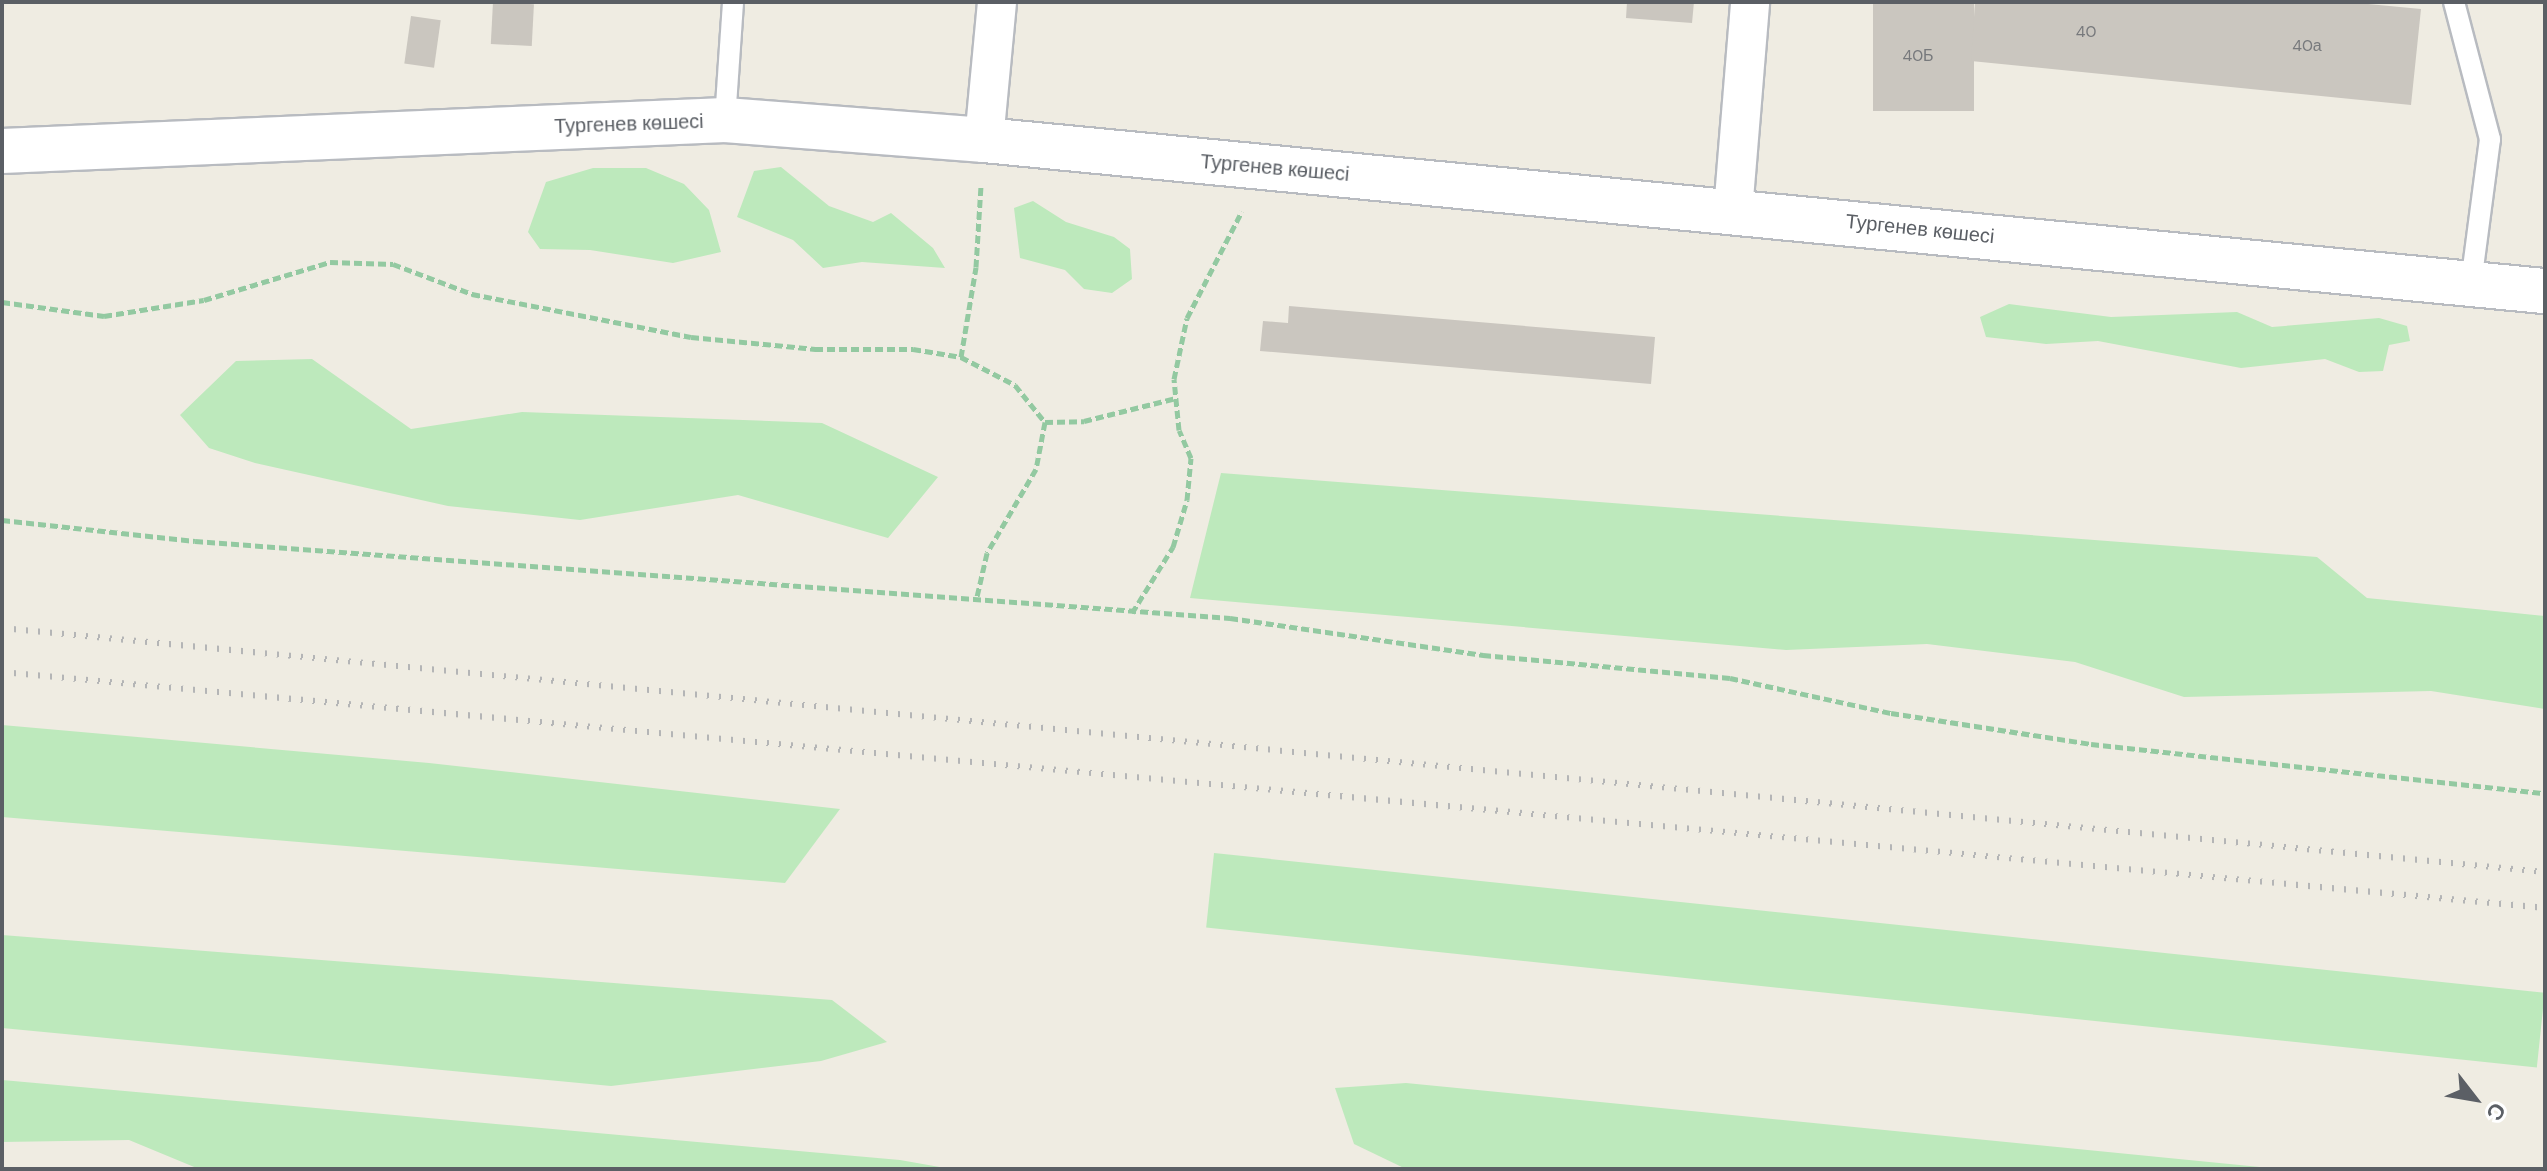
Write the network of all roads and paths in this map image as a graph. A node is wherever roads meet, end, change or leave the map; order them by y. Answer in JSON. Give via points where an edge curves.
{"nodes":[{"id":1,"x":733,"y":2,"type":"edge"},
{"id":2,"x":997,"y":2,"type":"edge"},
{"id":3,"x":1750,"y":2,"type":"edge"},
{"id":4,"x":2454,"y":2,"type":"edge"},
{"id":5,"x":725,"y":120,"type":"junction"},
{"id":6,"x":984,"y":140,"type":"junction"},
{"id":7,"x":2,"y":151,"type":"edge"},
{"id":8,"x":1263,"y":167,"type":"junction"},
{"id":9,"x":1733,"y":211,"type":"junction"},
{"id":10,"x":2471,"y":283,"type":"junction"},
{"id":11,"x":2545,"y":291,"type":"edge"},
{"id":12,"x":2,"y":302,"type":"edge"},
{"id":13,"x":961,"y":357,"type":"junction"},
{"id":14,"x":1176,"y":398,"type":"junction"},
{"id":15,"x":1045,"y":422,"type":"junction"},
{"id":16,"x":2,"y":520,"type":"edge"},
{"id":17,"x":976,"y":601,"type":"junction"},
{"id":18,"x":1132,"y":614,"type":"junction"},
{"id":19,"x":2545,"y":793,"type":"edge"}],
"edges":[{"from":1,"to":5,"type":"lane"},
{"from":2,"to":6,"type":"street"},
{"from":3,"to":9,"type":"street"},
{"from":4,"to":10,"type":"lane","via":[[2490,139]]},
{"from":5,"to":6,"type":"main road","name":"Тургенев көшесі"},
{"from":5,"to":7,"type":"main road","name":"Тургенев көшесі"},
{"from":6,"to":8,"type":"main road","name":"Тургенев көшесі"},
{"from":6,"to":13,"type":"path","via":[[976,267]]},
{"from":8,"to":9,"type":"main road","name":"Тургенев көшесі"},
{"from":8,"to":14,"type":"path","via":[[1187,318],[1174,379]]},
{"from":9,"to":10,"type":"main road","name":"Тургенев көшесі"},
{"from":10,"to":11,"type":"main road","name":"Тургенев көшесі"},
{"from":12,"to":13,"type":"path","via":[[104,316],[204,300],[330,262],[393,264],[472,294],[691,337],[815,349],[913,349]]},
{"from":13,"to":15,"type":"path","via":[[1015,385]]},
{"from":14,"to":15,"type":"path","via":[[1084,421]]},
{"from":14,"to":18,"type":"path","via":[[1179,430],[1191,458],[1187,500],[1173,547]]},
{"from":15,"to":17,"type":"path","via":[[1036,469],[987,553]]},
{"from":16,"to":17,"type":"path","via":[[195,541]]},
{"from":17,"to":18,"type":"path"},
{"from":18,"to":19,"type":"path","via":[[1230,618],[1483,655],[1730,678],[1891,713],[2091,744]]}]}
